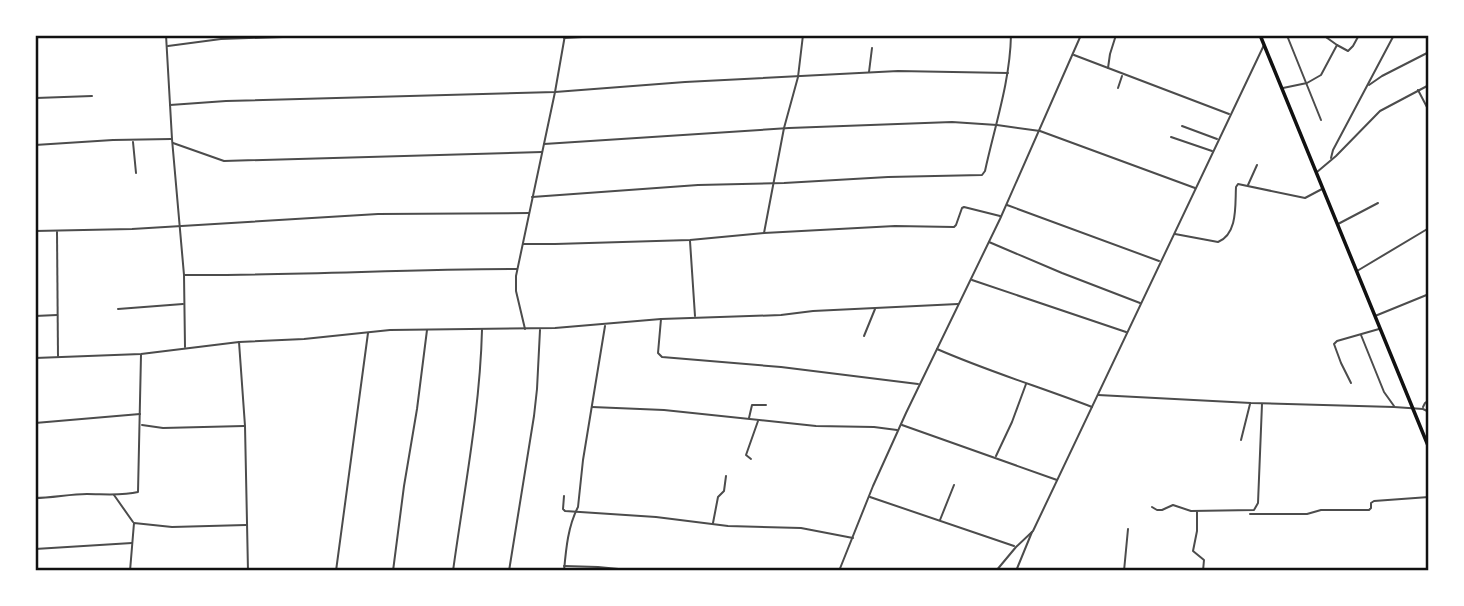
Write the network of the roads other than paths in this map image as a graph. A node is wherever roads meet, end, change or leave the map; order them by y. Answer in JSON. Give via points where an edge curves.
{"nodes":[{"id":1,"x":37,"y":35,"type":"edge"},
{"id":2,"x":166,"y":35,"type":"edge"},
{"id":3,"x":341,"y":35,"type":"edge"},
{"id":4,"x":619,"y":35,"type":"edge"},
{"id":5,"x":803,"y":35,"type":"edge"},
{"id":6,"x":1011,"y":35,"type":"edge"},
{"id":7,"x":1081,"y":35,"type":"edge"},
{"id":8,"x":1116,"y":35,"type":"edge"},
{"id":9,"x":1260,"y":35,"type":"edge"},
{"id":10,"x":1323,"y":35,"type":"edge"},
{"id":11,"x":1359,"y":35,"type":"edge"},
{"id":12,"x":1394,"y":35,"type":"edge"},
{"id":13,"x":1426,"y":35,"type":"edge"},
{"id":14,"x":564,"y":37,"type":"edge"},
{"id":15,"x":1288,"y":38,"type":"dead end"},
{"id":16,"x":1429,"y":43,"type":"edge"},
{"id":17,"x":1264,"y":44,"type":"junction"},
{"id":18,"x":1337,"y":45,"type":"junction"},
{"id":19,"x":167,"y":46,"type":"junction"},
{"id":20,"x":872,"y":48,"type":"dead end"},
{"id":21,"x":1429,"y":52,"type":"edge"},
{"id":22,"x":1073,"y":55,"type":"junction"},
{"id":23,"x":1108,"y":68,"type":"junction"},
{"id":24,"x":869,"y":73,"type":"junction"},
{"id":25,"x":1008,"y":73,"type":"junction"},
{"id":26,"x":1123,"y":75,"type":"junction"},
{"id":27,"x":797,"y":77,"type":"junction"},
{"id":28,"x":1307,"y":83,"type":"junction"},
{"id":29,"x":1369,"y":85,"type":"junction"},
{"id":30,"x":1429,"y":85,"type":"edge"},
{"id":31,"x":1118,"y":88,"type":"dead end"},
{"id":32,"x":1283,"y":88,"type":"junction"},
{"id":33,"x":1418,"y":89,"type":"junction"},
{"id":34,"x":555,"y":92,"type":"junction"},
{"id":35,"x":92,"y":96,"type":"dead end"},
{"id":36,"x":35,"y":98,"type":"edge"},
{"id":37,"x":170,"y":105,"type":"junction"},
{"id":38,"x":1429,"y":111,"type":"edge"},
{"id":39,"x":1230,"y":115,"type":"junction"},
{"id":40,"x":1321,"y":120,"type":"dead end"},
{"id":41,"x":997,"y":125,"type":"junction"},
{"id":42,"x":1182,"y":126,"type":"dead end"},
{"id":43,"x":784,"y":128,"type":"junction"},
{"id":44,"x":1040,"y":131,"type":"junction"},
{"id":45,"x":1171,"y":137,"type":"dead end"},
{"id":46,"x":172,"y":139,"type":"junction"},
{"id":47,"x":1219,"y":139,"type":"junction"},
{"id":48,"x":132,"y":141,"type":"junction"},
{"id":49,"x":173,"y":143,"type":"junction"},
{"id":50,"x":544,"y":144,"type":"junction"},
{"id":51,"x":35,"y":145,"type":"edge"},
{"id":52,"x":1213,"y":151,"type":"junction"},
{"id":53,"x":542,"y":152,"type":"junction"},
{"id":54,"x":1331,"y":159,"type":"junction"},
{"id":55,"x":1257,"y":165,"type":"dead end"},
{"id":56,"x":35,"y":170,"type":"edge"},
{"id":57,"x":136,"y":173,"type":"dead end"},
{"id":58,"x":1316,"y":173,"type":"junction"},
{"id":59,"x":775,"y":182,"type":"junction"},
{"id":60,"x":1248,"y":186,"type":"junction"},
{"id":61,"x":1195,"y":188,"type":"junction"},
{"id":62,"x":1322,"y":189,"type":"junction"},
{"id":63,"x":532,"y":197,"type":"junction"},
{"id":64,"x":1378,"y":203,"type":"dead end"},
{"id":65,"x":1006,"y":204,"type":"junction"},
{"id":66,"x":528,"y":213,"type":"junction"},
{"id":67,"x":1001,"y":216,"type":"junction"},
{"id":68,"x":179,"y":225,"type":"junction"},
{"id":69,"x":1337,"y":225,"type":"junction"},
{"id":70,"x":1429,"y":228,"type":"edge"},
{"id":71,"x":35,"y":231,"type":"edge"},
{"id":72,"x":57,"y":231,"type":"junction"},
{"id":73,"x":764,"y":233,"type":"junction"},
{"id":74,"x":1174,"y":233,"type":"junction"},
{"id":75,"x":690,"y":240,"type":"junction"},
{"id":76,"x":989,"y":242,"type":"junction"},
{"id":77,"x":523,"y":244,"type":"junction"},
{"id":78,"x":1160,"y":262,"type":"junction"},
{"id":79,"x":517,"y":269,"type":"junction"},
{"id":80,"x":1356,"y":271,"type":"junction"},
{"id":81,"x":184,"y":275,"type":"junction"},
{"id":82,"x":971,"y":279,"type":"junction"},
{"id":83,"x":1429,"y":294,"type":"edge"},
{"id":84,"x":1141,"y":303,"type":"junction"},
{"id":85,"x":184,"y":304,"type":"junction"},
{"id":86,"x":958,"y":304,"type":"junction"},
{"id":87,"x":876,"y":308,"type":"junction"},
{"id":88,"x":118,"y":309,"type":"dead end"},
{"id":89,"x":58,"y":315,"type":"junction"},
{"id":90,"x":35,"y":316,"type":"edge"},
{"id":91,"x":1375,"y":316,"type":"junction"},
{"id":92,"x":695,"y":317,"type":"junction"},
{"id":93,"x":661,"y":319,"type":"junction"},
{"id":94,"x":605,"y":324,"type":"junction"},
{"id":95,"x":427,"y":329,"type":"junction"},
{"id":96,"x":482,"y":329,"type":"junction"},
{"id":97,"x":525,"y":329,"type":"junction"},
{"id":98,"x":541,"y":329,"type":"junction"},
{"id":99,"x":1380,"y":329,"type":"junction"},
{"id":100,"x":369,"y":332,"type":"junction"},
{"id":101,"x":1127,"y":332,"type":"junction"},
{"id":102,"x":1360,"y":334,"type":"junction"},
{"id":103,"x":864,"y":337,"type":"dead end"},
{"id":104,"x":239,"y":342,"type":"junction"},
{"id":105,"x":185,"y":349,"type":"junction"},
{"id":106,"x":936,"y":349,"type":"junction"},
{"id":107,"x":141,"y":354,"type":"junction"},
{"id":108,"x":58,"y":357,"type":"junction"},
{"id":109,"x":35,"y":358,"type":"edge"},
{"id":110,"x":1027,"y":383,"type":"junction"},
{"id":111,"x":1351,"y":383,"type":"dead end"},
{"id":112,"x":919,"y":384,"type":"junction"},
{"id":113,"x":1097,"y":395,"type":"junction"},
{"id":114,"x":1429,"y":400,"type":"edge"},
{"id":115,"x":1251,"y":403,"type":"junction"},
{"id":116,"x":1262,"y":403,"type":"junction"},
{"id":117,"x":766,"y":405,"type":"dead end"},
{"id":118,"x":592,"y":407,"type":"junction"},
{"id":119,"x":1092,"y":407,"type":"junction"},
{"id":120,"x":1394,"y":407,"type":"junction"},
{"id":121,"x":1413,"y":408,"type":"junction"},
{"id":122,"x":1423,"y":409,"type":"junction"},
{"id":123,"x":1429,"y":412,"type":"edge"},
{"id":124,"x":141,"y":414,"type":"junction"},
{"id":125,"x":749,"y":419,"type":"junction"},
{"id":126,"x":758,"y":420,"type":"junction"},
{"id":127,"x":35,"y":423,"type":"edge"},
{"id":128,"x":901,"y":424,"type":"junction"},
{"id":129,"x":141,"y":425,"type":"junction"},
{"id":130,"x":245,"y":426,"type":"junction"},
{"id":131,"x":898,"y":430,"type":"junction"},
{"id":132,"x":1241,"y":440,"type":"dead end"},
{"id":133,"x":1427,"y":440,"type":"edge"},
{"id":134,"x":1429,"y":448,"type":"edge"},
{"id":135,"x":996,"y":457,"type":"junction"},
{"id":136,"x":751,"y":459,"type":"dead end"},
{"id":137,"x":726,"y":476,"type":"dead end"},
{"id":138,"x":1057,"y":480,"type":"junction"},
{"id":139,"x":954,"y":485,"type":"dead end"},
{"id":140,"x":114,"y":495,"type":"junction"},
{"id":141,"x":564,"y":496,"type":"dead end"},
{"id":142,"x":869,"y":497,"type":"junction"},
{"id":143,"x":1429,"y":497,"type":"edge"},
{"id":144,"x":35,"y":498,"type":"edge"},
{"id":145,"x":1152,"y":506,"type":"dead end"},
{"id":146,"x":1198,"y":510,"type":"junction"},
{"id":147,"x":576,"y":511,"type":"junction"},
{"id":148,"x":1250,"y":514,"type":"dead end"},
{"id":149,"x":940,"y":521,"type":"junction"},
{"id":150,"x":134,"y":523,"type":"junction"},
{"id":151,"x":713,"y":524,"type":"junction"},
{"id":152,"x":247,"y":525,"type":"junction"},
{"id":153,"x":1128,"y":529,"type":"dead end"},
{"id":154,"x":1033,"y":531,"type":"junction"},
{"id":155,"x":853,"y":538,"type":"junction"},
{"id":156,"x":133,"y":543,"type":"junction"},
{"id":157,"x":1016,"y":547,"type":"junction"},
{"id":158,"x":35,"y":549,"type":"edge"},
{"id":159,"x":564,"y":566,"type":"junction"},
{"id":160,"x":839,"y":570,"type":"edge"},
{"id":161,"x":130,"y":571,"type":"edge"},
{"id":162,"x":248,"y":571,"type":"edge"},
{"id":163,"x":336,"y":571,"type":"edge"},
{"id":164,"x":393,"y":571,"type":"edge"},
{"id":165,"x":453,"y":571,"type":"edge"},
{"id":166,"x":509,"y":571,"type":"edge"},
{"id":167,"x":564,"y":571,"type":"edge"},
{"id":168,"x":639,"y":571,"type":"edge"},
{"id":169,"x":845,"y":571,"type":"edge"},
{"id":170,"x":996,"y":571,"type":"edge"},
{"id":171,"x":1016,"y":571,"type":"edge"},
{"id":172,"x":1124,"y":571,"type":"edge"},
{"id":173,"x":1203,"y":571,"type":"edge"}],
"edges":[{"from":1,"to":36,"type":"street"},
{"from":2,"to":19,"type":"street"},
{"from":3,"to":19,"type":"street","via":[[221,39]]},
{"from":4,"to":14,"type":"street"},
{"from":5,"to":27,"type":"street"},
{"from":6,"to":25,"type":"street"},
{"from":7,"to":22,"type":"street"},
{"from":8,"to":23,"type":"street"},
{"from":9,"to":17,"type":"highway"},
{"from":10,"to":18,"type":"street"},
{"from":11,"to":18,"type":"street","via":[[1349,51]]},
{"from":12,"to":29,"type":"street"},
{"from":13,"to":16,"type":"street"},
{"from":14,"to":34,"type":"street"},
{"from":15,"to":28,"type":"street"},
{"from":17,"to":32,"type":"highway"},
{"from":17,"to":39,"type":"street"},
{"from":18,"to":28,"type":"street","via":[[1321,75]]},
{"from":19,"to":37,"type":"street"},
{"from":20,"to":24,"type":"street"},
{"from":21,"to":29,"type":"street"},
{"from":22,"to":23,"type":"street"},
{"from":22,"to":44,"type":"street"},
{"from":23,"to":26,"type":"street"},
{"from":24,"to":25,"type":"street"},
{"from":24,"to":27,"type":"street"},
{"from":25,"to":41,"type":"street"},
{"from":26,"to":31,"type":"street"},
{"from":26,"to":39,"type":"street"},
{"from":27,"to":34,"type":"street"},
{"from":27,"to":43,"type":"street"},
{"from":28,"to":32,"type":"street"},
{"from":28,"to":40,"type":"street"},
{"from":29,"to":54,"type":"street"},
{"from":30,"to":33,"type":"street"},
{"from":32,"to":58,"type":"highway"},
{"from":33,"to":38,"type":"street"},
{"from":33,"to":54,"type":"street","via":[[1380,111]]},
{"from":34,"to":37,"type":"street"},
{"from":34,"to":50,"type":"street"},
{"from":35,"to":36,"type":"street"},
{"from":36,"to":51,"type":"street"},
{"from":37,"to":46,"type":"street"},
{"from":39,"to":47,"type":"street"},
{"from":41,"to":43,"type":"street","via":[[931,122]]},
{"from":41,"to":44,"type":"street"},
{"from":41,"to":59,"type":"street","via":[[982,175]]},
{"from":42,"to":47,"type":"street"},
{"from":43,"to":50,"type":"street"},
{"from":43,"to":59,"type":"street"},
{"from":44,"to":61,"type":"street"},
{"from":44,"to":65,"type":"street"},
{"from":45,"to":52,"type":"street"},
{"from":46,"to":48,"type":"street"},
{"from":46,"to":49,"type":"street"},
{"from":47,"to":52,"type":"street"},
{"from":48,"to":51,"type":"street"},
{"from":48,"to":57,"type":"street"},
{"from":49,"to":53,"type":"street","via":[[224,161]]},
{"from":49,"to":68,"type":"street"},
{"from":50,"to":53,"type":"street"},
{"from":51,"to":56,"type":"street"},
{"from":52,"to":61,"type":"street"},
{"from":53,"to":63,"type":"street"},
{"from":54,"to":58,"type":"street"},
{"from":55,"to":60,"type":"street"},
{"from":58,"to":62,"type":"highway"},
{"from":59,"to":63,"type":"street"},
{"from":59,"to":73,"type":"street"},
{"from":60,"to":62,"type":"street","via":[[1304,198]]},
{"from":60,"to":74,"type":"street","via":[[1237,185],[1232,228],[1223,240]]},
{"from":61,"to":74,"type":"street"},
{"from":62,"to":69,"type":"highway"},
{"from":63,"to":66,"type":"street"},
{"from":64,"to":69,"type":"street"},
{"from":65,"to":67,"type":"street"},
{"from":65,"to":78,"type":"street"},
{"from":66,"to":68,"type":"street","via":[[378,214]]},
{"from":66,"to":77,"type":"street"},
{"from":67,"to":73,"type":"street","via":[[964,206],[954,227]]},
{"from":67,"to":76,"type":"street"},
{"from":68,"to":72,"type":"street"},
{"from":68,"to":81,"type":"street"},
{"from":69,"to":80,"type":"highway"},
{"from":70,"to":80,"type":"street"},
{"from":71,"to":72,"type":"street"},
{"from":72,"to":89,"type":"street"},
{"from":73,"to":75,"type":"street"},
{"from":74,"to":78,"type":"street"},
{"from":75,"to":77,"type":"street"},
{"from":75,"to":92,"type":"street"},
{"from":76,"to":82,"type":"street"},
{"from":76,"to":84,"type":"street"},
{"from":77,"to":79,"type":"street"},
{"from":78,"to":84,"type":"street"},
{"from":79,"to":81,"type":"street"},
{"from":79,"to":97,"type":"street","via":[[515,284]]},
{"from":80,"to":91,"type":"highway"},
{"from":81,"to":85,"type":"street"},
{"from":82,"to":86,"type":"street"},
{"from":82,"to":101,"type":"street"},
{"from":83,"to":91,"type":"street"},
{"from":84,"to":101,"type":"street"},
{"from":85,"to":88,"type":"street"},
{"from":85,"to":105,"type":"street"},
{"from":86,"to":87,"type":"street"},
{"from":86,"to":106,"type":"street"},
{"from":87,"to":92,"type":"street"},
{"from":87,"to":103,"type":"street"},
{"from":89,"to":90,"type":"street"},
{"from":89,"to":108,"type":"street"},
{"from":91,"to":99,"type":"highway"},
{"from":92,"to":93,"type":"street"},
{"from":93,"to":94,"type":"street"},
{"from":93,"to":112,"type":"street","via":[[658,353],[662,357]]},
{"from":94,"to":98,"type":"street"},
{"from":94,"to":118,"type":"street"},
{"from":95,"to":96,"type":"street"},
{"from":95,"to":100,"type":"street"},
{"from":95,"to":164,"type":"street"},
{"from":96,"to":97,"type":"street"},
{"from":96,"to":165,"type":"street"},
{"from":97,"to":98,"type":"street"},
{"from":98,"to":166,"type":"street","via":[[534,416]]},
{"from":99,"to":102,"type":"street"},
{"from":99,"to":121,"type":"highway"},
{"from":100,"to":104,"type":"street"},
{"from":100,"to":163,"type":"street"},
{"from":101,"to":113,"type":"street"},
{"from":102,"to":111,"type":"street","via":[[1334,346]]},
{"from":102,"to":120,"type":"street"},
{"from":104,"to":105,"type":"street"},
{"from":104,"to":130,"type":"street"},
{"from":105,"to":107,"type":"street"},
{"from":106,"to":110,"type":"street"},
{"from":106,"to":112,"type":"street"},
{"from":107,"to":108,"type":"street"},
{"from":107,"to":124,"type":"street"},
{"from":108,"to":109,"type":"street"},
{"from":110,"to":119,"type":"street"},
{"from":110,"to":135,"type":"street"},
{"from":112,"to":128,"type":"street"},
{"from":113,"to":115,"type":"street"},
{"from":113,"to":119,"type":"street"},
{"from":114,"to":122,"type":"street"},
{"from":115,"to":116,"type":"street"},
{"from":115,"to":132,"type":"street"},
{"from":116,"to":120,"type":"street"},
{"from":116,"to":146,"type":"street","via":[[1254,510]]},
{"from":117,"to":125,"type":"street","via":[[752,405]]},
{"from":118,"to":125,"type":"street"},
{"from":118,"to":147,"type":"street"},
{"from":119,"to":138,"type":"street"},
{"from":120,"to":121,"type":"street"},
{"from":121,"to":122,"type":"street"},
{"from":121,"to":133,"type":"highway"},
{"from":122,"to":123,"type":"street"},
{"from":124,"to":127,"type":"street"},
{"from":124,"to":129,"type":"street"},
{"from":125,"to":126,"type":"street"},
{"from":126,"to":131,"type":"street"},
{"from":126,"to":136,"type":"street","via":[[746,455]]},
{"from":128,"to":131,"type":"street"},
{"from":128,"to":135,"type":"street"},
{"from":129,"to":130,"type":"street"},
{"from":129,"to":140,"type":"street","via":[[138,492]]},
{"from":130,"to":152,"type":"street"},
{"from":131,"to":142,"type":"street"},
{"from":133,"to":134,"type":"highway"},
{"from":135,"to":138,"type":"street"},
{"from":137,"to":151,"type":"street"},
{"from":138,"to":154,"type":"street"},
{"from":139,"to":149,"type":"street"},
{"from":140,"to":144,"type":"street"},
{"from":140,"to":150,"type":"street"},
{"from":141,"to":147,"type":"street","via":[[563,510]]},
{"from":142,"to":149,"type":"street"},
{"from":142,"to":155,"type":"street"},
{"from":143,"to":148,"type":"street","via":[[1374,501],[1369,510]]},
{"from":145,"to":146,"type":"street","via":[[1157,510],[1174,505]]},
{"from":146,"to":173,"type":"street","via":[[1193,551],[1204,560]]},
{"from":147,"to":151,"type":"street"},
{"from":147,"to":159,"type":"street"},
{"from":149,"to":157,"type":"street"},
{"from":150,"to":152,"type":"street"},
{"from":150,"to":156,"type":"street"},
{"from":151,"to":155,"type":"street","via":[[801,528]]},
{"from":152,"to":162,"type":"street"},
{"from":153,"to":172,"type":"street"},
{"from":154,"to":157,"type":"street"},
{"from":154,"to":171,"type":"street"},
{"from":155,"to":160,"type":"street"},
{"from":156,"to":158,"type":"street"},
{"from":156,"to":161,"type":"street"},
{"from":157,"to":170,"type":"street"},
{"from":159,"to":167,"type":"street"},
{"from":159,"to":168,"type":"street"},
{"from":160,"to":169,"type":"street"}]}
